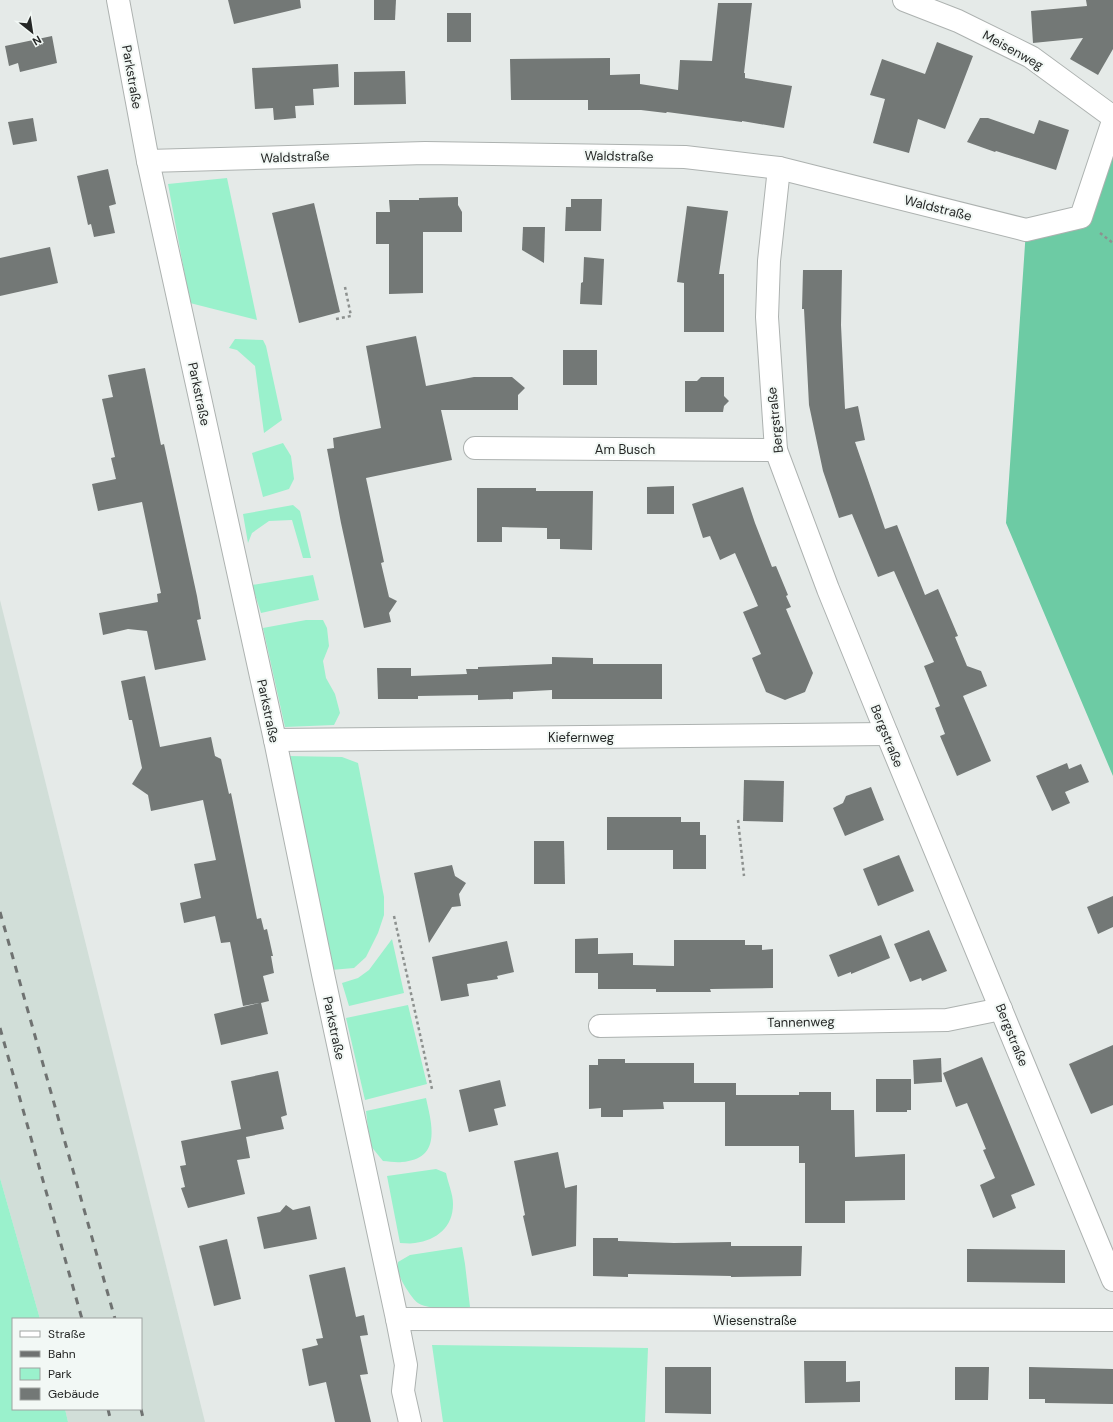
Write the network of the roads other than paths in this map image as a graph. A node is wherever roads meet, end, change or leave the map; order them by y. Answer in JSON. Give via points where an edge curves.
{"nodes":[{"id":1,"x":118,"y":0,"type":"edge"},
{"id":2,"x":904,"y":0,"type":"edge"},
{"id":3,"x":1113,"y":116,"type":"edge"},
{"id":4,"x":1113,"y":121,"type":"edge"},
{"id":5,"x":148,"y":161,"type":"junction"},
{"id":6,"x":779,"y":168,"type":"junction"},
{"id":7,"x":475,"y":448,"type":"dead end"},
{"id":8,"x":776,"y":450,"type":"junction"},
{"id":9,"x":887,"y":734,"type":"junction"},
{"id":10,"x":275,"y":740,"type":"junction"},
{"id":11,"x":1001,"y":1009,"type":"junction"},
{"id":12,"x":600,"y":1026,"type":"dead end"},
{"id":13,"x":1113,"y":1280,"type":"edge"},
{"id":14,"x":397,"y":1319,"type":"junction"},
{"id":15,"x":1113,"y":1320,"type":"edge"},
{"id":16,"x":410,"y":1422,"type":"edge"}],
"edges":[{"from":1,"to":5,"type":"street","name":"Parkstraße"},
{"from":2,"to":3,"type":"street","name":"Meisenweg","via":[[958,21],[1031,57]]},
{"from":4,"to":6,"type":"street","name":"Waldstraße","via":[[1081,217],[1026,230]]},
{"from":5,"to":6,"type":"street","name":"Waldstraße","via":[[425,153],[685,157]]},
{"from":5,"to":10,"type":"street","name":"Parkstraße"},
{"from":6,"to":8,"type":"street","name":"Bergstraße","via":[[769,261],[767,317]]},
{"from":7,"to":8,"type":"street","name":"Am Busch"},
{"from":8,"to":9,"type":"street","name":"Bergstraße","via":[[828,589]]},
{"from":9,"to":10,"type":"street","name":"Kiefernweg"},
{"from":9,"to":11,"type":"street","name":"Bergstraße"},
{"from":10,"to":14,"type":"street","name":"Parkstraße","via":[[322,974]]},
{"from":11,"to":12,"type":"street","name":"Tannenweg","via":[[947,1020]]},
{"from":11,"to":13,"type":"street","name":"Bergstraße"},
{"from":14,"to":15,"type":"street","name":"Wiesenstraße"},
{"from":14,"to":16,"type":"street","name":"Parkstraße","via":[[406,1365],[403,1391]]}]}
